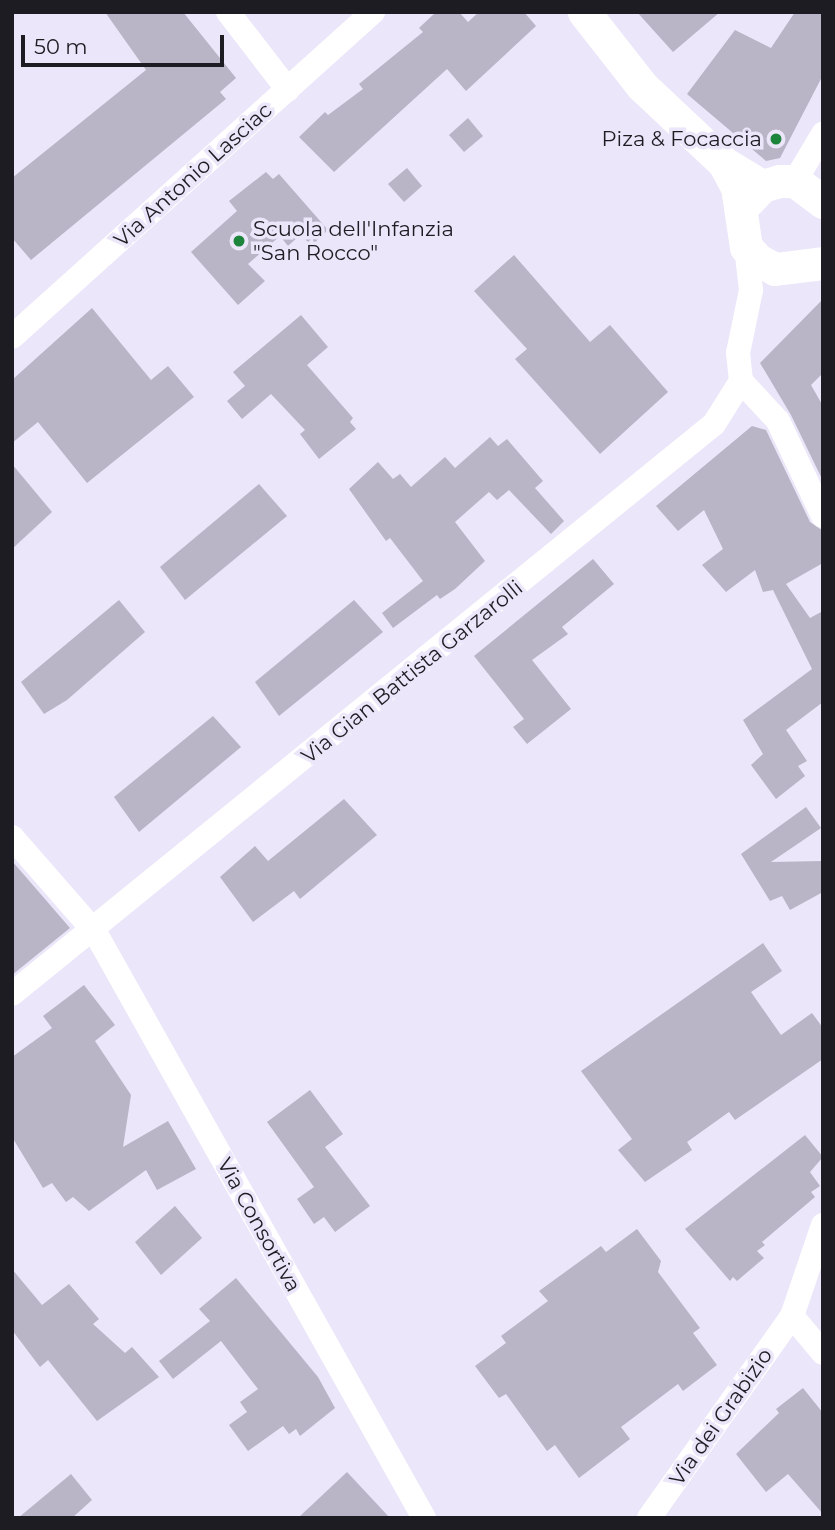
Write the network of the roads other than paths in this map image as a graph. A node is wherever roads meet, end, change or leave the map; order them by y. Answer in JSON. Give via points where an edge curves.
{"nodes":[{"id":1,"x":228,"y":12,"type":"edge"},
{"id":2,"x":373,"y":12,"type":"edge"},
{"id":3,"x":583,"y":12,"type":"edge"},
{"id":4,"x":288,"y":89,"type":"junction"},
{"id":5,"x":819,"y":143,"type":"edge"},
{"id":6,"x":810,"y":191,"type":"edge"},
{"id":7,"x":752,"y":199,"type":"junction"},
{"id":8,"x":746,"y":247,"type":"junction"},
{"id":9,"x":811,"y":261,"type":"edge"},
{"id":10,"x":750,"y":312,"type":"junction"},
{"id":11,"x":12,"y":337,"type":"edge"},
{"id":12,"x":741,"y":381,"type":"junction"},
{"id":13,"x":823,"y":516,"type":"edge"},
{"id":14,"x":12,"y":837,"type":"edge"},
{"id":15,"x":95,"y":932,"type":"junction"},
{"id":16,"x":12,"y":994,"type":"edge"},
{"id":17,"x":823,"y":1225,"type":"edge"},
{"id":18,"x":792,"y":1317,"type":"junction"},
{"id":19,"x":823,"y":1353,"type":"edge"},
{"id":20,"x":424,"y":1518,"type":"edge"},
{"id":21,"x":649,"y":1518,"type":"edge"}],
"edges":[{"from":1,"to":4,"type":"street"},
{"from":2,"to":4,"type":"street","name":"Via Antonio Lasciac"},
{"from":3,"to":7,"type":"main road","via":[[642,86],[724,163]]},
{"from":4,"to":11,"type":"street","name":"Via Antonio Lasciac"},
{"from":5,"to":6,"type":"street"},
{"from":6,"to":7,"type":"main road"},
{"from":7,"to":8,"type":"main road","via":[[741,231]]},
{"from":8,"to":9,"type":"main road","via":[[775,268]]},
{"from":8,"to":10,"type":"street","via":[[752,278]]},
{"from":9,"to":10,"type":"street","via":[[769,286]]},
{"from":10,"to":12,"type":"street","via":[[738,353]]},
{"from":12,"to":13,"type":"street","via":[[778,421]]},
{"from":12,"to":15,"type":"street","name":"Via Gian Battista Garzarolli","via":[[714,424]]},
{"from":14,"to":15,"type":"street","name":"Via Consortiva"},
{"from":15,"to":16,"type":"street","name":"Via Gian Battista Garzarolli"},
{"from":15,"to":20,"type":"street","name":"Via Consortiva"},
{"from":17,"to":18,"type":"street","name":"Via dei Grabizio"},
{"from":18,"to":19,"type":"street"},
{"from":18,"to":21,"type":"street","name":"Via dei Grabizio"}]}
